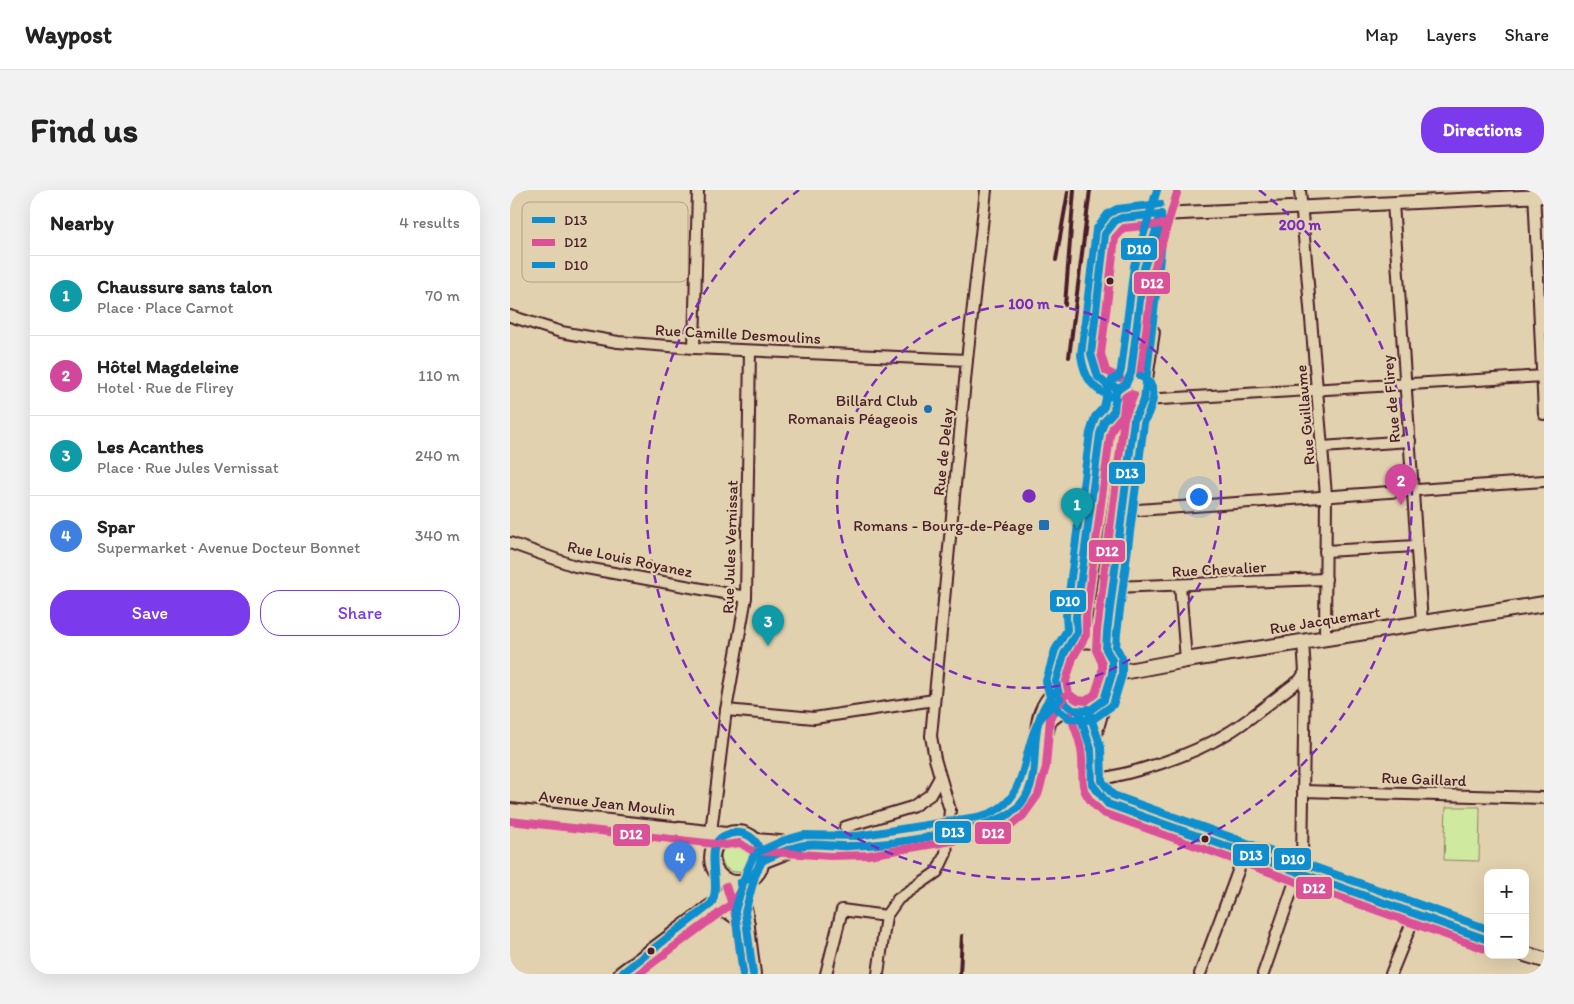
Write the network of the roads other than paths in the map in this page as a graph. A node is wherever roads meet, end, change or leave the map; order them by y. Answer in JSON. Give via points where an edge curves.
{"nodes":[{"id":1,"x":698,"y":190,"type":"edge"},
{"id":2,"x":986,"y":190,"type":"edge"},
{"id":3,"x":1167,"y":190,"type":"edge"},
{"id":4,"x":1300,"y":190,"type":"edge"},
{"id":5,"x":1537,"y":194,"type":"edge"},
{"id":6,"x":1393,"y":204,"type":"junction"},
{"id":7,"x":1302,"y":208,"type":"junction"},
{"id":8,"x":1161,"y":214,"type":"junction"},
{"id":9,"x":510,"y":316,"type":"edge"},
{"id":10,"x":694,"y":348,"type":"junction"},
{"id":11,"x":750,"y":351,"type":"junction"},
{"id":12,"x":967,"y":360,"type":"junction"},
{"id":13,"x":1543,"y":377,"type":"edge"},
{"id":14,"x":1405,"y":383,"type":"junction"},
{"id":15,"x":1122,"y":386,"type":"junction"},
{"id":16,"x":1318,"y":390,"type":"junction"},
{"id":17,"x":1144,"y":396,"type":"junction"},
{"id":18,"x":1115,"y":404,"type":"junction"},
{"id":19,"x":1136,"y":412,"type":"junction"},
{"id":20,"x":1544,"y":414,"type":"edge"},
{"id":21,"x":1410,"y":441,"type":"junction"},
{"id":22,"x":1322,"y":447,"type":"junction"},
{"id":23,"x":1544,"y":481,"type":"edge"},
{"id":24,"x":1413,"y":490,"type":"junction"},
{"id":25,"x":1326,"y":495,"type":"junction"},
{"id":26,"x":1124,"y":511,"type":"junction"},
{"id":27,"x":510,"y":543,"type":"edge"},
{"id":28,"x":1416,"y":546,"type":"junction"},
{"id":29,"x":1325,"y":551,"type":"junction"},
{"id":30,"x":1326,"y":579,"type":"junction"},
{"id":31,"x":1180,"y":586,"type":"junction"},
{"id":32,"x":1114,"y":587,"type":"junction"},
{"id":33,"x":746,"y":597,"type":"junction"},
{"id":34,"x":1544,"y":604,"type":"edge"},
{"id":35,"x":1422,"y":623,"type":"junction"},
{"id":36,"x":1325,"y":637,"type":"junction"},
{"id":37,"x":1303,"y":641,"type":"junction"},
{"id":38,"x":1071,"y":645,"type":"junction"},
{"id":39,"x":1106,"y":649,"type":"junction"},
{"id":40,"x":1186,"y":660,"type":"junction"},
{"id":41,"x":1305,"y":672,"type":"junction"},
{"id":42,"x":1112,"y":674,"type":"junction"},
{"id":43,"x":1056,"y":691,"type":"junction"},
{"id":44,"x":934,"y":700,"type":"junction"},
{"id":45,"x":1104,"y":700,"type":"junction"},
{"id":46,"x":1072,"y":709,"type":"junction"},
{"id":47,"x":726,"y":710,"type":"junction"},
{"id":48,"x":1091,"y":749,"type":"junction"},
{"id":49,"x":1034,"y":770,"type":"junction"},
{"id":50,"x":940,"y":777,"type":"junction"},
{"id":51,"x":1090,"y":781,"type":"junction"},
{"id":52,"x":1303,"y":791,"type":"junction"},
{"id":53,"x":1544,"y":798,"type":"edge"},
{"id":54,"x":510,"y":810,"type":"edge"},
{"id":55,"x":845,"y":827,"type":"dead end"},
{"id":56,"x":706,"y":832,"type":"junction"},
{"id":57,"x":726,"y":835,"type":"junction"},
{"id":58,"x":756,"y":842,"type":"junction"},
{"id":59,"x":804,"y":846,"type":"junction"},
{"id":60,"x":714,"y":848,"type":"junction"},
{"id":61,"x":1244,"y":855,"type":"junction"},
{"id":62,"x":762,"y":861,"type":"junction"},
{"id":63,"x":717,"y":873,"type":"junction"},
{"id":64,"x":1299,"y":874,"type":"junction"},
{"id":65,"x":754,"y":876,"type":"junction"},
{"id":66,"x":735,"y":883,"type":"junction"},
{"id":67,"x":708,"y":909,"type":"junction"},
{"id":68,"x":1415,"y":915,"type":"junction"},
{"id":69,"x":886,"y":916,"type":"junction"},
{"id":70,"x":746,"y":918,"type":"junction"},
{"id":71,"x":1484,"y":939,"type":"edge"},
{"id":72,"x":1529,"y":955,"type":"edge"},
{"id":73,"x":1544,"y":960,"type":"edge"},
{"id":74,"x":621,"y":974,"type":"edge"},
{"id":75,"x":753,"y":974,"type":"edge"},
{"id":76,"x":826,"y":974,"type":"edge"},
{"id":77,"x":878,"y":974,"type":"edge"},
{"id":78,"x":1200,"y":974,"type":"edge"},
{"id":79,"x":1264,"y":974,"type":"edge"},
{"id":80,"x":1392,"y":974,"type":"edge"}],
"edges":[{"from":1,"to":10,"type":"street"},
{"from":2,"to":12,"type":"street","name":"Rue de Delay"},
{"from":3,"to":8,"type":"main road"},
{"from":4,"to":7,"type":"street","name":"Rue Guillaume"},
{"from":5,"to":6,"type":"street"},
{"from":5,"to":13,"type":"street"},
{"from":6,"to":7,"type":"street"},
{"from":6,"to":14,"type":"street","name":"Rue de Flirey"},
{"from":7,"to":8,"type":"street"},
{"from":7,"to":16,"type":"street","name":"Rue Guillaume"},
{"from":8,"to":15,"type":"main road","via":[[1152,240],[1139,356]]},
{"from":8,"to":17,"type":"main road","via":[[1162,241]]},
{"from":9,"to":10,"type":"street","name":"Rue Camille Desmoulins","via":[[577,336]]},
{"from":10,"to":11,"type":"street","name":"Rue Camille Desmoulins"},
{"from":11,"to":12,"type":"street","name":"Rue Camille Desmoulins"},
{"from":11,"to":33,"type":"street","name":"Rue Jules Vernissat"},
{"from":12,"to":44,"type":"street","name":"Rue de Delay"},
{"from":13,"to":14,"type":"street"},
{"from":13,"to":20,"type":"street"},
{"from":14,"to":16,"type":"street"},
{"from":14,"to":21,"type":"street","name":"Rue de Flirey"},
{"from":15,"to":17,"type":"main road","via":[[1138,386]]},
{"from":15,"to":18,"type":"main road","via":[[1114,396]]},
{"from":16,"to":17,"type":"street"},
{"from":16,"to":22,"type":"street","name":"Rue Guillaume"},
{"from":17,"to":19,"type":"main road"},
{"from":18,"to":19,"type":"main road","via":[[1124,413]]},
{"from":18,"to":38,"type":"main road","via":[[1086,609]]},
{"from":19,"to":26,"type":"main road"},
{"from":21,"to":22,"type":"street"},
{"from":21,"to":24,"type":"street","name":"Rue de Flirey"},
{"from":22,"to":25,"type":"street","name":"Rue Guillaume"},
{"from":23,"to":24,"type":"street"},
{"from":24,"to":25,"type":"street"},
{"from":24,"to":28,"type":"street","name":"Rue de Flirey"},
{"from":25,"to":26,"type":"street"},
{"from":25,"to":29,"type":"street","name":"Rue Guillaume"},
{"from":26,"to":32,"type":"main road"},
{"from":27,"to":33,"type":"street","name":"Rue Louis Royanez","via":[[575,566]]},
{"from":28,"to":29,"type":"street"},
{"from":28,"to":35,"type":"street","name":"Rue de Flirey"},
{"from":29,"to":30,"type":"street","name":"Rue Guillaume"},
{"from":30,"to":31,"type":"street","name":"Rue Chevalier"},
{"from":30,"to":36,"type":"street","name":"Rue Guillaume"},
{"from":31,"to":32,"type":"street","name":"Rue Chevalier"},
{"from":31,"to":40,"type":"street"},
{"from":32,"to":39,"type":"main road"},
{"from":33,"to":47,"type":"street","name":"Rue Jules Vernissat"},
{"from":34,"to":35,"type":"main road","name":"Rue Jacquemart"},
{"from":35,"to":36,"type":"main road","name":"Rue Jacquemart"},
{"from":36,"to":37,"type":"main road","name":"Rue Jacquemart"},
{"from":37,"to":40,"type":"main road","name":"Rue Jacquemart"},
{"from":37,"to":41,"type":"street"},
{"from":38,"to":39,"type":"main road","via":[[1090,640]]},
{"from":38,"to":43,"type":"main road","via":[[1060,663]]},
{"from":39,"to":42,"type":"main road","via":[[1112,660]]},
{"from":40,"to":42,"type":"main road","name":"Rue Jacquemart"},
{"from":41,"to":51,"type":"street","via":[[1300,680],[1208,744],[1149,767]]},
{"from":41,"to":52,"type":"street"},
{"from":42,"to":45,"type":"main road"},
{"from":43,"to":46,"type":"main road"},
{"from":43,"to":49,"type":"main road","via":[[1039,714]]},
{"from":44,"to":47,"type":"street","via":[[814,718]]},
{"from":44,"to":50,"type":"street","name":"Rue de Delay","via":[[931,736]]},
{"from":45,"to":46,"type":"main road","via":[[1088,711]]},
{"from":45,"to":48,"type":"main road"},
{"from":46,"to":48,"type":"main road"},
{"from":46,"to":49,"type":"main road","via":[[1049,720]]},
{"from":47,"to":56,"type":"street","name":"Rue Jules Vernissat"},
{"from":48,"to":51,"type":"main road"},
{"from":49,"to":59,"type":"main road","via":[[1025,798],[997,822],[856,846]]},
{"from":50,"to":55,"type":"street","via":[[930,795],[912,807]]},
{"from":50,"to":69,"type":"street","name":"Rue de Delay","bridge":true,"via":[[950,810],[946,853],[937,872],[898,899]]},
{"from":51,"to":61,"type":"main road","via":[[1097,795],[1108,804]]},
{"from":52,"to":53,"type":"street","name":"Rue Gaillard"},
{"from":52,"to":64,"type":"street"},
{"from":54,"to":56,"type":"main road","name":"Avenue Jean Moulin"},
{"from":56,"to":57,"type":"main road","name":"Avenue Jean Moulin"},
{"from":56,"to":60,"type":"main road"},
{"from":57,"to":58,"type":"main road","via":[[742,833]]},
{"from":57,"to":60,"type":"main road"},
{"from":58,"to":59,"type":"main road"},
{"from":58,"to":62,"type":"main road"},
{"from":59,"to":62,"type":"main road"},
{"from":60,"to":63,"type":"main road","via":[[712,861]]},
{"from":61,"to":64,"type":"main road"},
{"from":61,"to":78,"type":"street"},
{"from":62,"to":65,"type":"main road"},
{"from":63,"to":66,"type":"main road"},
{"from":63,"to":67,"type":"main road","via":[[715,895]]},
{"from":64,"to":68,"type":"main road"},
{"from":64,"to":79,"type":"street"},
{"from":65,"to":66,"type":"main road"},
{"from":65,"to":70,"type":"main road"},
{"from":66,"to":67,"type":"main road"},
{"from":66,"to":70,"type":"main road"},
{"from":67,"to":70,"type":"main road","via":[[728,911]]},
{"from":67,"to":74,"type":"main road"},
{"from":68,"to":71,"type":"main road"},
{"from":68,"to":80,"type":"street"},
{"from":69,"to":76,"type":"street","via":[[842,910]]},
{"from":69,"to":77,"type":"street"},
{"from":70,"to":75,"type":"main road"},
{"from":72,"to":73,"type":"main road"}]}
